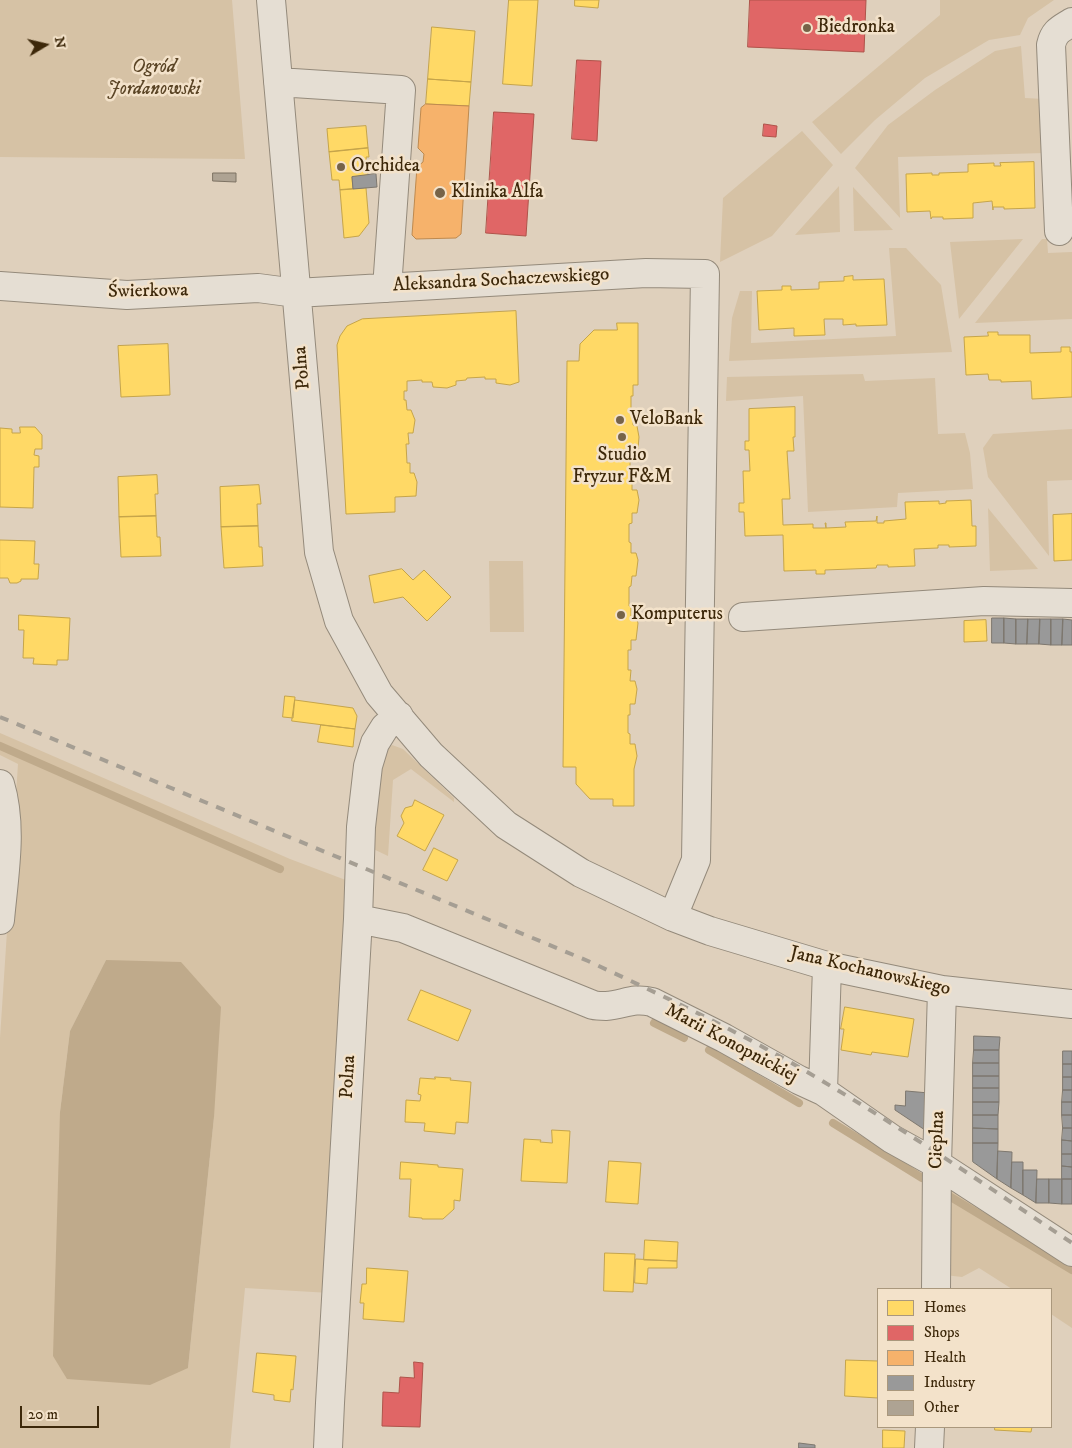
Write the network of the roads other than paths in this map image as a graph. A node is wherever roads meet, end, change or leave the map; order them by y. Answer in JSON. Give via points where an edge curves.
{"nodes":[{"id":1,"x":271,"y":0,"type":"edge"},
{"id":2,"x":1072,"y":22,"type":"edge"},
{"id":3,"x":278,"y":82,"type":"junction"},
{"id":4,"x":1059,"y":231,"type":"dead end"},
{"id":5,"x":0,"y":286,"type":"edge"},
{"id":6,"x":387,"y":288,"type":"junction"},
{"id":7,"x":296,"y":294,"type":"junction"},
{"id":8,"x":1072,"y":603,"type":"edge"},
{"id":9,"x":743,"y":617,"type":"dead end"},
{"id":10,"x":398,"y":716,"type":"junction"},
{"id":11,"x":0,"y":784,"type":"edge"},
{"id":12,"x":675,"y":911,"type":"junction"},
{"id":13,"x":358,"y":919,"type":"junction"},
{"id":14,"x":0,"y":920,"type":"edge"},
{"id":15,"x":827,"y":966,"type":"junction"},
{"id":16,"x":942,"y":990,"type":"junction"},
{"id":17,"x":1072,"y":1004,"type":"edge"},
{"id":18,"x":823,"y":1091,"type":"junction"},
{"id":19,"x":937,"y":1164,"type":"junction"},
{"id":20,"x":1072,"y":1252,"type":"edge"},
{"id":21,"x":936,"y":1288,"type":"edge"},
{"id":22,"x":930,"y":1428,"type":"edge"},
{"id":23,"x":328,"y":1448,"type":"edge"},
{"id":24,"x":929,"y":1448,"type":"edge"}],
"edges":[{"from":1,"to":3,"type":"street","name":"Polna"},
{"from":2,"to":4,"type":"street","via":[[1053,36],[1051,45]]},
{"from":3,"to":6,"type":"street","via":[[401,90]]},
{"from":3,"to":7,"type":"street","name":"Polna"},
{"from":5,"to":7,"type":"street","name":"Świerkowa","via":[[127,295],[258,288]]},
{"from":6,"to":7,"type":"street","name":"Aleksandra Sochaczewskiego"},
{"from":6,"to":12,"type":"street","name":"Aleksandra Sochaczewskiego","via":[[646,273],[705,274],[696,860]]},
{"from":7,"to":10,"type":"street","name":"Polna","via":[[319,552],[339,621],[379,694]]},
{"from":8,"to":9,"type":"street","via":[[984,601]]},
{"from":10,"to":12,"type":"street","name":"Polna","via":[[431,755],[506,825],[581,873]]},
{"from":10,"to":13,"type":"street","name":"Polna","via":[[385,727],[375,743],[368,766],[361,827]]},
{"from":11,"to":14,"type":"street","via":[[5,800],[7,833]]},
{"from":12,"to":15,"type":"street","name":"Jana Kochanowskiego","via":[[710,931]]},
{"from":13,"to":18,"type":"street","name":"Marii Konopnickiej","via":[[404,928],[593,1005],[642,1000],[652,1002]]},
{"from":13,"to":23,"type":"street","name":"Polna"},
{"from":15,"to":16,"type":"street","name":"Jana Kochanowskiego"},
{"from":15,"to":18,"type":"street"},
{"from":16,"to":17,"type":"street","name":"Jana Kochanowskiego"},
{"from":16,"to":19,"type":"street","name":"Cieplna"},
{"from":18,"to":19,"type":"street","name":"Marii Konopnickiej","via":[[892,1139]]},
{"from":19,"to":20,"type":"street","name":"Marii Konopnickiej"},
{"from":19,"to":21,"type":"street","name":"Cieplna"},
{"from":22,"to":24,"type":"street"}]}
